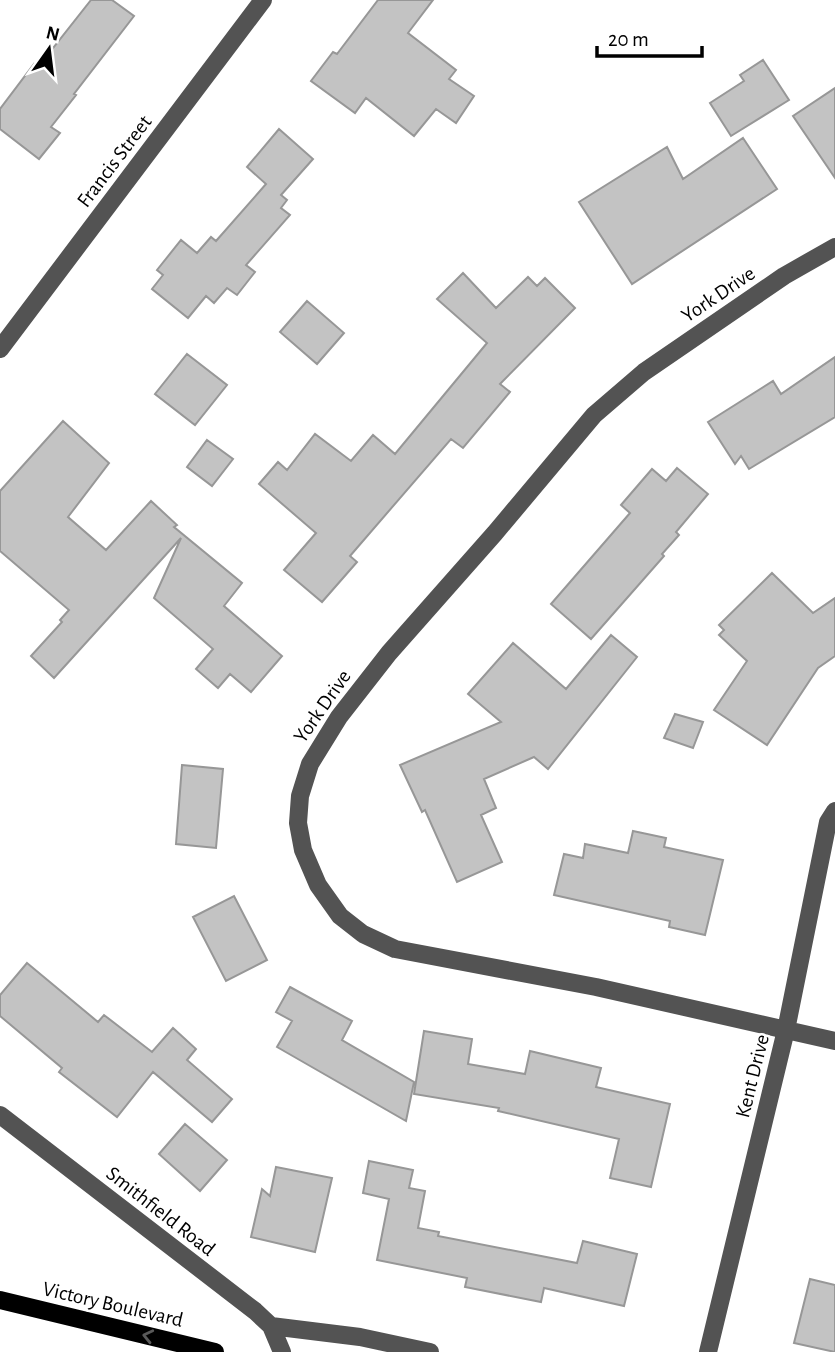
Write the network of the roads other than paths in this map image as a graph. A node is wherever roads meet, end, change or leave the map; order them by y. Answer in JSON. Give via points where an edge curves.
{"nodes":[{"id":1,"x":263,"y":0,"type":"edge"},
{"id":2,"x":835,"y":247,"type":"edge"},
{"id":3,"x":0,"y":349,"type":"edge"},
{"id":4,"x":835,"y":811,"type":"edge"},
{"id":5,"x":786,"y":1030,"type":"junction"},
{"id":6,"x":835,"y":1041,"type":"edge"},
{"id":7,"x":0,"y":1115,"type":"edge"},
{"id":8,"x":0,"y":1300,"type":"edge"},
{"id":9,"x":271,"y":1326,"type":"junction"},
{"id":10,"x":215,"y":1352,"type":"edge"},
{"id":11,"x":282,"y":1352,"type":"edge"},
{"id":12,"x":430,"y":1352,"type":"edge"},
{"id":13,"x":708,"y":1352,"type":"edge"}],
"edges":[{"from":1,"to":3,"type":"street","name":"Francis Street"},
{"from":2,"to":5,"type":"street","name":"York Drive","via":[[644,372],[594,415],[339,717],[310,764],[298,823],[303,850],[318,885],[340,916],[395,949],[596,987]]},
{"from":4,"to":5,"type":"street","name":"Kent Drive","via":[[828,822]]},
{"from":5,"to":6,"type":"street","name":"York Drive"},
{"from":5,"to":13,"type":"street","name":"Kent Drive"},
{"from":7,"to":9,"type":"street","name":"Smithfield Road"},
{"from":10,"to":8,"type":"main road","name":"Victory Boulevard","one_way":true},
{"from":9,"to":11,"type":"street","name":"Smithfield Road"},
{"from":9,"to":12,"type":"street","via":[[360,1337]]}]}
